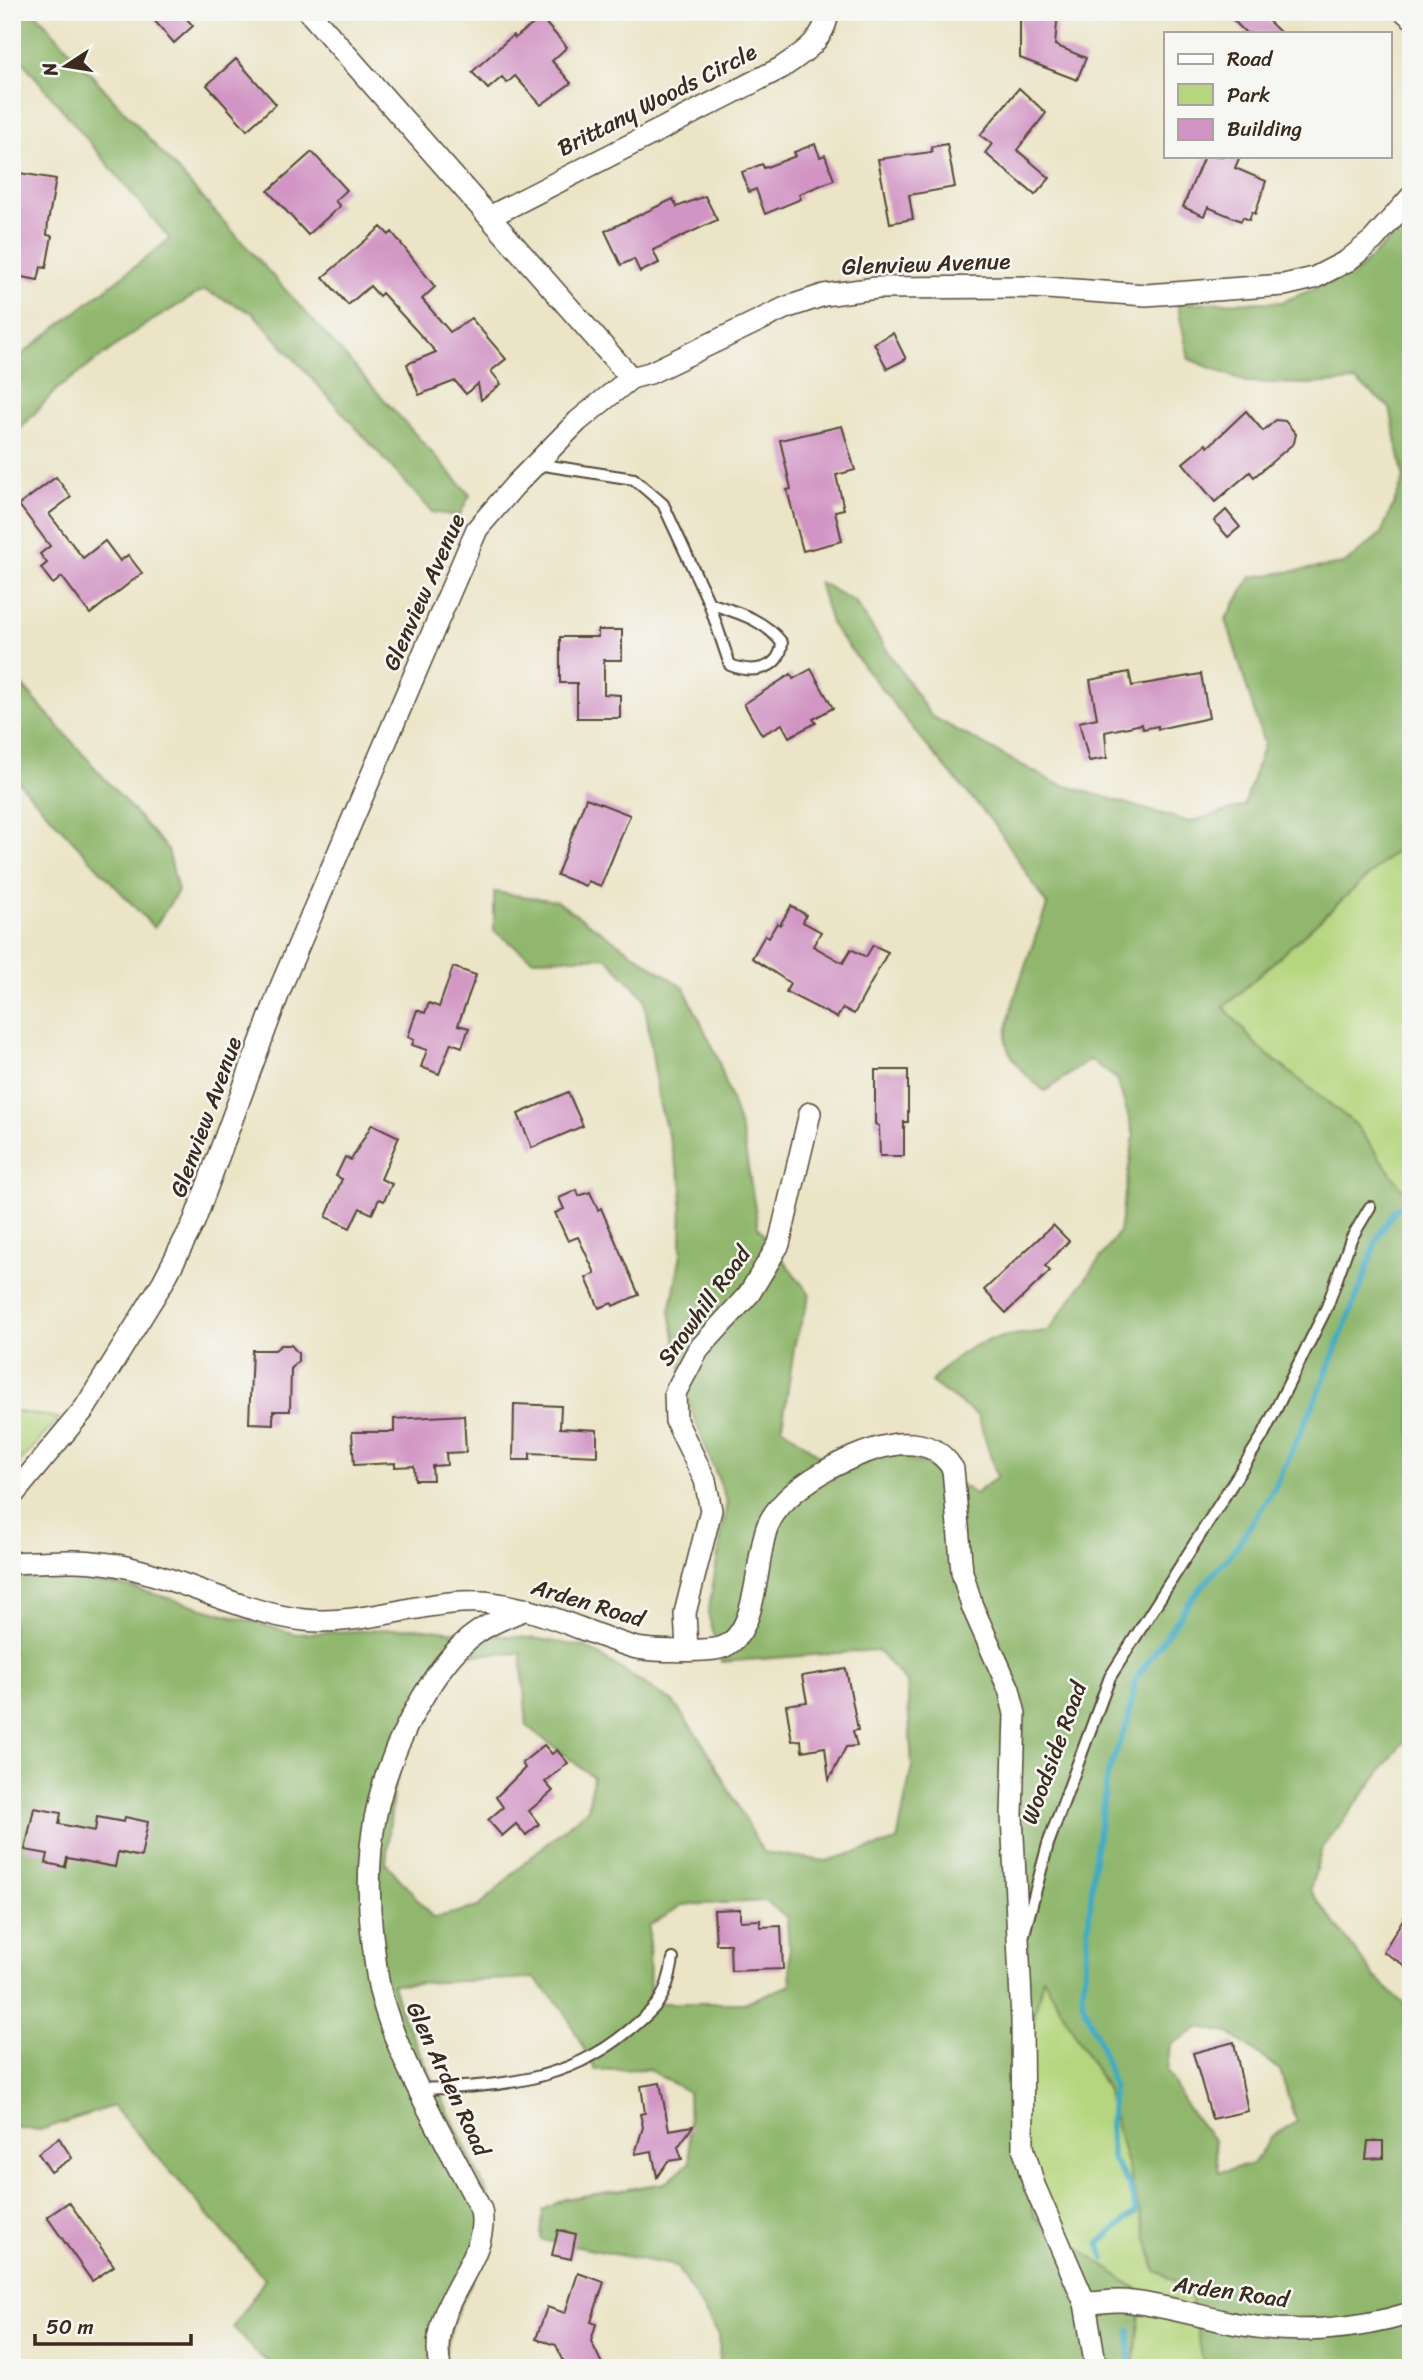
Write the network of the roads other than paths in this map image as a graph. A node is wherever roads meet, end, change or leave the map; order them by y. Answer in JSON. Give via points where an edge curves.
{"nodes":[{"id":1,"x":309,"y":12,"type":"edge"},
{"id":2,"x":828,"y":12,"type":"edge"},
{"id":3,"x":1405,"y":12,"type":"edge"},
{"id":4,"x":1411,"y":17,"type":"edge"},
{"id":5,"x":1411,"y":197,"type":"edge"},
{"id":6,"x":491,"y":216,"type":"junction"},
{"id":7,"x":631,"y":378,"type":"junction"},
{"id":8,"x":535,"y":464,"type":"junction"},
{"id":9,"x":709,"y":603,"type":"junction"},
{"id":10,"x":810,"y":1112,"type":"dead end"},
{"id":11,"x":1370,"y":1207,"type":"dead end"},
{"id":12,"x":12,"y":1496,"type":"edge"},
{"id":13,"x":12,"y":1563,"type":"edge"},
{"id":14,"x":526,"y":1609,"type":"junction"},
{"id":15,"x":687,"y":1649,"type":"junction"},
{"id":16,"x":1018,"y":1957,"type":"junction"},
{"id":17,"x":673,"y":1959,"type":"dead end"},
{"id":18,"x":421,"y":2089,"type":"junction"},
{"id":19,"x":1084,"y":2303,"type":"junction"},
{"id":20,"x":1411,"y":2313,"type":"edge"},
{"id":21,"x":440,"y":2368,"type":"edge"},
{"id":22,"x":1096,"y":2368,"type":"edge"}],
"edges":[{"from":1,"to":6,"type":"street"},
{"from":2,"to":6,"type":"street","name":"Brittany Woods Circle","via":[[820,36],[781,68]]},
{"from":3,"to":4,"type":"street"},
{"from":5,"to":7,"type":"street","name":"Glenview Avenue","via":[[1373,240],[1347,261],[1314,278],[1284,285],[1146,295],[1032,287],[876,288],[824,295],[785,307]]},
{"from":6,"to":7,"type":"street"},
{"from":7,"to":8,"type":"street","name":"Glenview Avenue"},
{"from":8,"to":9,"type":"lane","via":[[634,479],[663,504]]},
{"from":8,"to":12,"type":"street","name":"Glenview Avenue","via":[[487,515],[467,551],[282,984],[194,1222],[153,1299],[85,1408]]},
{"from":9,"to":9,"type":"lane","via":[[730,665],[758,669],[773,665],[782,643],[775,634],[755,619]]},
{"from":10,"to":15,"type":"street","name":"Snowhill Road","via":[[779,1244],[750,1294],[698,1350],[675,1393],[676,1421],[705,1480],[711,1510],[685,1613]]},
{"from":11,"to":16,"type":"lane","name":"Woodside Road","via":[[1351,1238],[1327,1307],[1262,1437],[1110,1677],[1048,1844]]},
{"from":13,"to":14,"type":"street","name":"Arden Road","via":[[89,1560],[126,1567],[300,1620],[357,1620],[470,1603]]},
{"from":14,"to":15,"type":"street","name":"Arden Road","via":[[636,1648]]},
{"from":14,"to":18,"type":"street","name":"Glen Arden Road","via":[[466,1640],[428,1687],[383,1779],[372,1829],[369,1908],[376,1968],[400,2047]]},
{"from":15,"to":16,"type":"street","name":"Arden Road","via":[[718,1649],[747,1618],[764,1536],[791,1495],[821,1474],[886,1446],[925,1445],[946,1458],[956,1482],[961,1572],[1015,1714],[1012,1815]]},
{"from":16,"to":19,"type":"street","name":"Woodside Road","via":[[1023,2147],[1034,2185]]},
{"from":17,"to":18,"type":"lane","via":[[669,1987],[655,2009],[601,2054],[522,2081]]},
{"from":18,"to":21,"type":"street","name":"Glen Arden Road","via":[[483,2220],[477,2247],[441,2316]]},
{"from":19,"to":20,"type":"street","name":"Arden Road","via":[[1133,2302],[1271,2328],[1348,2327]]},
{"from":19,"to":22,"type":"street","name":"Woodside Road"}]}
